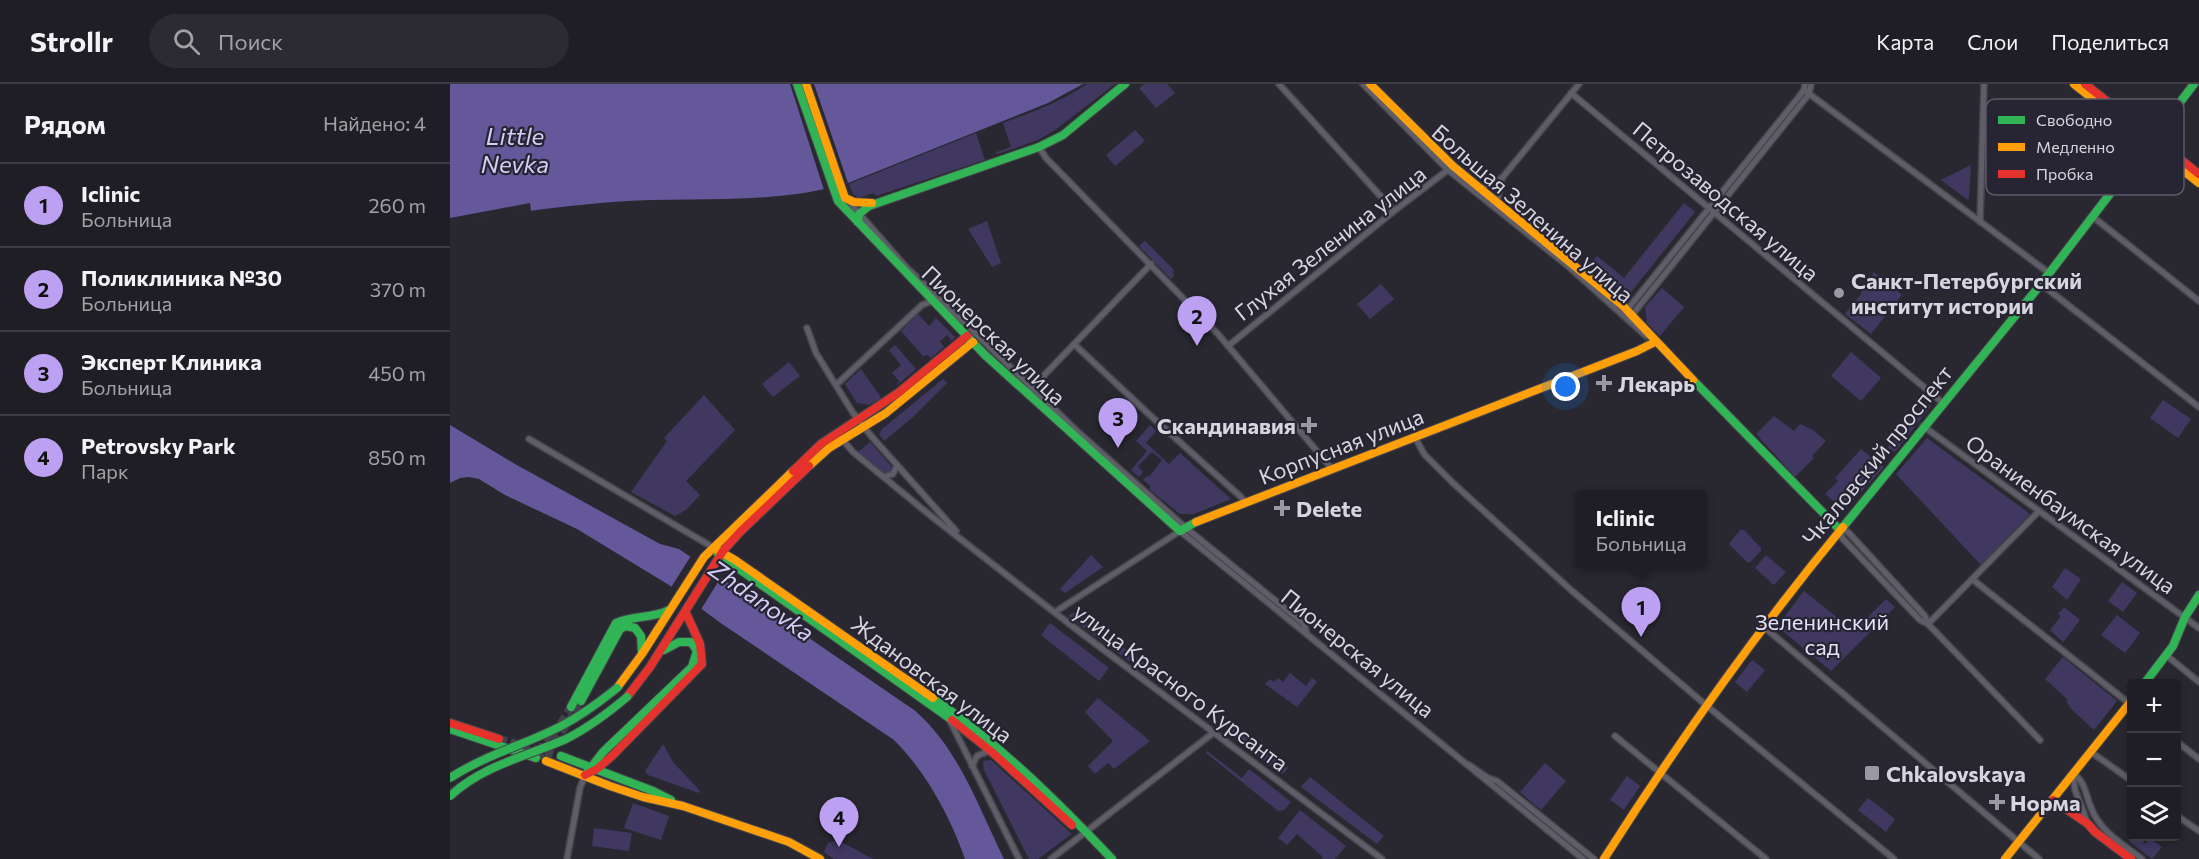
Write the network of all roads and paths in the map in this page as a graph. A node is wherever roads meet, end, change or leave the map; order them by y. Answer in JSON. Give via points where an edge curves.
{"nodes":[{"id":1,"x":797,"y":84,"type":"edge"},
{"id":2,"x":806,"y":84,"type":"edge"},
{"id":3,"x":1125,"y":84,"type":"edge"},
{"id":4,"x":1279,"y":84,"type":"edge"},
{"id":5,"x":1363,"y":84,"type":"edge"},
{"id":6,"x":1370,"y":84,"type":"edge"},
{"id":7,"x":1579,"y":84,"type":"edge"},
{"id":8,"x":1811,"y":84,"type":"edge"},
{"id":9,"x":1984,"y":84,"type":"edge"},
{"id":10,"x":2074,"y":84,"type":"edge"},
{"id":11,"x":2085,"y":84,"type":"edge"},
{"id":12,"x":2194,"y":88,"type":"edge"},
{"id":13,"x":1806,"y":90,"type":"edge"},
{"id":14,"x":1571,"y":93,"type":"junction"},
{"id":15,"x":2094,"y":99,"type":"edge"},
{"id":16,"x":2102,"y":99,"type":"edge"},
{"id":17,"x":2184,"y":100,"type":"edge"},
{"id":18,"x":1039,"y":147,"type":"junction"},
{"id":19,"x":2184,"y":164,"type":"edge"},
{"id":20,"x":1450,"y":168,"type":"junction"},
{"id":21,"x":2184,"y":170,"type":"edge"},
{"id":22,"x":2199,"y":174,"type":"edge"},
{"id":23,"x":1502,"y":178,"type":"junction"},
{"id":24,"x":2199,"y":183,"type":"edge"},
{"id":25,"x":836,"y":186,"type":"junction"},
{"id":26,"x":1481,"y":188,"type":"junction"},
{"id":27,"x":2108,"y":195,"type":"edge"},
{"id":28,"x":848,"y":201,"type":"junction"},
{"id":29,"x":1497,"y":201,"type":"junction"},
{"id":30,"x":876,"y":203,"type":"junction"},
{"id":31,"x":1712,"y":210,"type":"junction"},
{"id":32,"x":1394,"y":211,"type":"junction"},
{"id":33,"x":2092,"y":216,"type":"junction"},
{"id":34,"x":859,"y":218,"type":"junction"},
{"id":35,"x":1980,"y":222,"type":"junction"},
{"id":36,"x":1150,"y":264,"type":"junction"},
{"id":37,"x":2049,"y":273,"type":"junction"},
{"id":38,"x":2041,"y":284,"type":"junction"},
{"id":39,"x":932,"y":301,"type":"junction"},
{"id":40,"x":2199,"y":301,"type":"edge"},
{"id":41,"x":1629,"y":312,"type":"junction"},
{"id":42,"x":807,"y":328,"type":"dead end"},
{"id":43,"x":972,"y":337,"type":"junction"},
{"id":44,"x":1655,"y":342,"type":"junction"},
{"id":45,"x":1074,"y":344,"type":"junction"},
{"id":46,"x":1228,"y":346,"type":"junction"},
{"id":47,"x":836,"y":385,"type":"junction"},
{"id":48,"x":1029,"y":391,"type":"junction"},
{"id":49,"x":1943,"y":402,"type":"junction"},
{"id":50,"x":2199,"y":407,"type":"edge"},
{"id":51,"x":858,"y":418,"type":"junction"},
{"id":52,"x":1923,"y":426,"type":"junction"},
{"id":53,"x":865,"y":428,"type":"junction"},
{"id":54,"x":837,"y":432,"type":"junction"},
{"id":55,"x":1415,"y":437,"type":"junction"},
{"id":56,"x":529,"y":439,"type":"dead end"},
{"id":57,"x":843,"y":440,"type":"junction"},
{"id":58,"x":897,"y":465,"type":"junction"},
{"id":59,"x":1332,"y":469,"type":"junction"},
{"id":60,"x":884,"y":477,"type":"junction"},
{"id":61,"x":1245,"y":502,"type":"junction"},
{"id":62,"x":2040,"y":511,"type":"junction"},
{"id":63,"x":1183,"y":529,"type":"junction"},
{"id":64,"x":1839,"y":529,"type":"junction"},
{"id":65,"x":962,"y":539,"type":"junction"},
{"id":66,"x":714,"y":548,"type":"junction"},
{"id":67,"x":720,"y":557,"type":"junction"},
{"id":68,"x":1972,"y":579,"type":"junction"},
{"id":69,"x":2199,"y":595,"type":"edge"},
{"id":70,"x":672,"y":607,"type":"junction"},
{"id":71,"x":1055,"y":612,"type":"junction"},
{"id":72,"x":686,"y":613,"type":"junction"},
{"id":73,"x":2185,"y":617,"type":"junction"},
{"id":74,"x":1928,"y":624,"type":"junction"},
{"id":75,"x":1764,"y":627,"type":"junction"},
{"id":76,"x":2199,"y":628,"type":"edge"},
{"id":77,"x":1308,"y":636,"type":"junction"},
{"id":78,"x":642,"y":654,"type":"junction"},
{"id":79,"x":659,"y":654,"type":"junction"},
{"id":80,"x":2166,"y":655,"type":"junction"},
{"id":81,"x":2148,"y":679,"type":"edge"},
{"id":82,"x":2199,"y":682,"type":"edge"},
{"id":83,"x":2127,"y":700,"type":"edge"},
{"id":84,"x":581,"y":701,"type":"tunnel mouth"},
{"id":85,"x":1707,"y":706,"type":"junction"},
{"id":86,"x":571,"y":707,"type":"tunnel mouth"},
{"id":87,"x":2127,"y":708,"type":"edge"},
{"id":88,"x":948,"y":717,"type":"junction"},
{"id":89,"x":450,"y":723,"type":"edge"},
{"id":90,"x":450,"y":729,"type":"edge"},
{"id":91,"x":1213,"y":733,"type":"junction"},
{"id":92,"x":1615,"y":736,"type":"dead end"},
{"id":93,"x":499,"y":739,"type":"tunnel mouth"},
{"id":94,"x":2040,"y":740,"type":"dead end"},
{"id":95,"x":2181,"y":745,"type":"edge"},
{"id":96,"x":992,"y":752,"type":"junction"},
{"id":97,"x":2091,"y":752,"type":"junction"},
{"id":98,"x":561,"y":756,"type":"tunnel mouth"},
{"id":99,"x":536,"y":758,"type":"tunnel mouth"},
{"id":100,"x":2199,"y":759,"type":"edge"},
{"id":101,"x":546,"y":761,"type":"tunnel mouth"},
{"id":102,"x":1464,"y":763,"type":"junction"},
{"id":103,"x":972,"y":766,"type":"junction"},
{"id":104,"x":594,"y":768,"type":"junction"},
{"id":105,"x":1659,"y":772,"type":"junction"},
{"id":106,"x":2073,"y":774,"type":"junction"},
{"id":107,"x":585,"y":775,"type":"junction"},
{"id":108,"x":2127,"y":777,"type":"edge"},
{"id":109,"x":450,"y":778,"type":"edge"},
{"id":110,"x":450,"y":796,"type":"edge"},
{"id":111,"x":2053,"y":800,"type":"junction"},
{"id":112,"x":683,"y":806,"type":"junction"},
{"id":113,"x":2181,"y":818,"type":"edge"},
{"id":114,"x":2088,"y":824,"type":"junction"},
{"id":115,"x":2199,"y":831,"type":"edge"},
{"id":116,"x":1085,"y":834,"type":"junction"},
{"id":117,"x":2019,"y":842,"type":"junction"},
{"id":118,"x":567,"y":859,"type":"edge"},
{"id":119,"x":820,"y":859,"type":"edge"},
{"id":120,"x":1019,"y":859,"type":"edge"},
{"id":121,"x":1051,"y":859,"type":"edge"},
{"id":122,"x":1105,"y":859,"type":"edge"},
{"id":123,"x":1112,"y":859,"type":"edge"},
{"id":124,"x":1382,"y":859,"type":"edge"},
{"id":125,"x":1583,"y":859,"type":"edge"},
{"id":126,"x":1594,"y":859,"type":"edge"},
{"id":127,"x":1604,"y":859,"type":"edge"},
{"id":128,"x":1766,"y":859,"type":"edge"},
{"id":129,"x":1894,"y":859,"type":"edge"},
{"id":130,"x":2006,"y":859,"type":"edge"},
{"id":131,"x":2039,"y":859,"type":"edge"},
{"id":132,"x":2130,"y":859,"type":"edge"},
{"id":133,"x":2142,"y":859,"type":"edge"}],
"edges":[{"from":1,"to":25,"type":"main road"},
{"from":2,"to":25,"type":"main road"},
{"from":3,"to":18,"type":"main road","via":[[1062,135]]},
{"from":4,"to":32,"type":"street"},
{"from":5,"to":20,"type":"street","name":"Большая Зеленина улица"},
{"from":6,"to":20,"type":"main road","name":"Большая Зеленина улица"},
{"from":7,"to":14,"type":"street"},
{"from":8,"to":13,"type":"street"},
{"from":9,"to":35,"type":"street"},
{"from":10,"to":15,"type":"main road"},
{"from":11,"to":16,"type":"main road"},
{"from":12,"to":17,"type":"main road","name":"Чкаловский проспект"},
{"from":13,"to":31,"type":"street"},
{"from":13,"to":35,"type":"street"},
{"from":14,"to":23,"type":"street"},
{"from":14,"to":31,"type":"street","name":"Петрозаводская улица"},
{"from":18,"to":30,"type":"main road"},
{"from":18,"to":36,"type":"street"},
{"from":19,"to":22,"type":"main road"},
{"from":20,"to":26,"type":"main road","name":"Большая Зеленина улица"},
{"from":20,"to":32,"type":"street","name":"Глухая Зеленина улица"},
{"from":20,"to":44,"type":"street","name":"Большая Зеленина улица"},
{"from":21,"to":24,"type":"main road"},
{"from":23,"to":26,"type":"street"},
{"from":23,"to":29,"type":"street"},
{"from":25,"to":28,"type":"main road"},
{"from":25,"to":34,"type":"main road","via":[[838,201]]},
{"from":26,"to":29,"type":"main road","name":"Большая Зеленина улица"},
{"from":27,"to":33,"type":"main road","name":"Чкаловский проспект"},
{"from":28,"to":30,"type":"main road"},
{"from":28,"to":34,"type":"street"},
{"from":29,"to":41,"type":"main road","name":"Большая Зеленина улица"},
{"from":30,"to":34,"type":"main road"},
{"from":31,"to":41,"type":"street"},
{"from":31,"to":49,"type":"street","name":"Петрозаводская улица"},
{"from":32,"to":46,"type":"street","name":"Глухая Зеленина улица"},
{"from":33,"to":37,"type":"main road","name":"Чкаловский проспект"},
{"from":33,"to":40,"type":"street"},
{"from":34,"to":39,"type":"main road","name":"Пионерская улица"},
{"from":34,"to":43,"type":"street","name":"Пионерская улица"},
{"from":35,"to":37,"type":"street"},
{"from":36,"to":45,"type":"street"},
{"from":36,"to":46,"type":"street"},
{"from":37,"to":38,"type":"main road","name":"Чкаловский проспект"},
{"from":38,"to":49,"type":"main road","name":"Чкаловский проспект"},
{"from":38,"to":50,"type":"street"},
{"from":39,"to":43,"type":"main road","name":"Пионерская улица"},
{"from":39,"to":47,"type":"street"},
{"from":41,"to":44,"type":"main road","name":"Большая Зеленина улица"},
{"from":42,"to":47,"type":"street","name":"улица Красного Курсанта"},
{"from":43,"to":48,"type":"main road","name":"Пионерская улица"},
{"from":43,"to":51,"type":"main road"},
{"from":43,"to":53,"type":"main road","via":[[903,400]]},
{"from":44,"to":55,"type":"main road","name":"Корпусная улица"},
{"from":44,"to":64,"type":"main road","name":"Большая Зеленина улица"},
{"from":45,"to":48,"type":"street"},
{"from":45,"to":61,"type":"street"},
{"from":46,"to":59,"type":"street"},
{"from":47,"to":51,"type":"street","name":"улица Красного Курсанта"},
{"from":48,"to":63,"type":"main road","name":"Пионерская улица"},
{"from":49,"to":52,"type":"main road","name":"Чкаловский проспект"},
{"from":51,"to":53,"type":"street","name":"улица Красного Курсанта"},
{"from":51,"to":54,"type":"main road"},
{"from":52,"to":62,"type":"street","name":"Ораниенбаумская улица"},
{"from":52,"to":64,"type":"main road","name":"Чкаловский проспект"},
{"from":53,"to":57,"type":"main road"},
{"from":53,"to":58,"type":"street","name":"улица Красного Курсанта"},
{"from":54,"to":57,"type":"street","name":"улица Красного Курсанта"},
{"from":54,"to":66,"type":"main road"},
{"from":55,"to":59,"type":"main road","name":"Корпусная улица"},
{"from":55,"to":85,"type":"street","via":[[1424,454],[1506,531]]},
{"from":56,"to":66,"type":"street","name":"Ждановская улица"},
{"from":57,"to":60,"type":"street","name":"улица Красного Курсанта"},
{"from":57,"to":67,"type":"main road","via":[[829,448],[740,532]]},
{"from":58,"to":60,"type":"street","via":[[893,474]]},
{"from":58,"to":65,"type":"street","name":"улица Красного Курсанта"},
{"from":59,"to":61,"type":"main road","name":"Корпусная улица"},
{"from":60,"to":65,"type":"street","name":"улица Красного Курсанта"},
{"from":61,"to":63,"type":"main road","name":"Корпусная улица"},
{"from":62,"to":68,"type":"street"},
{"from":62,"to":73,"type":"street","name":"Ораниенбаумская улица"},
{"from":63,"to":71,"type":"street","name":"Корпусная улица"},
{"from":63,"to":77,"type":"street","name":"Пионерская улица"},
{"from":63,"to":77,"type":"street","name":"Пионерская улица","via":[[1304,624]]},
{"from":64,"to":74,"type":"street","name":"Большая Зеленина улица","via":[[1848,532]]},
{"from":64,"to":75,"type":"main road","name":"Чкаловский проспект"},
{"from":65,"to":71,"type":"street","name":"улица Красного Курсанта"},
{"from":66,"to":67,"type":"main road","name":"Ждановская улица"},
{"from":66,"to":70,"type":"main road"},
{"from":67,"to":72,"type":"main road"},
{"from":67,"to":88,"type":"main road","name":"Ждановская улица"},
{"from":67,"to":116,"type":"main road","name":"Ждановская улица","via":[[963,719]]},
{"from":68,"to":74,"type":"street"},
{"from":68,"to":83,"type":"street"},
{"from":69,"to":73,"type":"main road"},
{"from":70,"to":78,"type":"main road"},
{"from":70,"to":86,"type":"main road","via":[[656,616],[616,623]]},
{"from":71,"to":91,"type":"street","name":"улица Красного Курсанта"},
{"from":72,"to":79,"type":"main road"},
{"from":72,"to":104,"type":"main road","via":[[703,648],[702,664]]},
{"from":73,"to":76,"type":"street","name":"Ораниенбаумская улица"},
{"from":73,"to":80,"type":"main road","via":[[2174,646]]},
{"from":74,"to":94,"type":"street","name":"Большая Зеленина улица"},
{"from":75,"to":85,"type":"main road","name":"Чкаловский проспект"},
{"from":75,"to":117,"type":"street"},
{"from":77,"to":102,"type":"street","name":"Пионерская улица"},
{"from":78,"to":84,"type":"main road","via":[[642,635],[638,629],[626,625],[620,629]]},
{"from":78,"to":109,"type":"main road","bridge":true,"via":[[616,688],[588,711],[563,726],[474,762]]},
{"from":79,"to":104,"type":"main road","via":[[679,640],[695,645],[698,652],[692,667]]},
{"from":79,"to":110,"type":"main road","bridge":true,"via":[[627,698],[597,722],[481,772]]},
{"from":80,"to":81,"type":"main road"},
{"from":80,"to":82,"type":"street"},
{"from":85,"to":105,"type":"main road","name":"Чкаловский проспект"},
{"from":85,"to":129,"type":"street"},
{"from":87,"to":97,"type":"main road"},
{"from":88,"to":96,"type":"main road","name":"Ждановская улица"},
{"from":88,"to":103,"type":"street"},
{"from":89,"to":93,"type":"main road"},
{"from":90,"to":99,"type":"main road"},
{"from":91,"to":116,"type":"street"},
{"from":91,"to":124,"type":"street","name":"улица Красного Курсанта"},
{"from":92,"to":105,"type":"street"},
{"from":95,"to":100,"type":"street"},
{"from":96,"to":103,"type":"street","via":[[977,756]]},
{"from":96,"to":116,"type":"main road","name":"Ждановская улица"},
{"from":97,"to":106,"type":"main road"},
{"from":97,"to":108,"type":"street"},
{"from":98,"to":104,"type":"main road"},
{"from":101,"to":107,"type":"main road"},
{"from":102,"to":125,"type":"street","name":"Пионерская улица"},
{"from":102,"to":126,"type":"street","via":[[1497,781]]},
{"from":103,"to":120,"type":"street"},
{"from":104,"to":107,"type":"main road"},
{"from":104,"to":112,"type":"main road"},
{"from":105,"to":127,"type":"main road","name":"Чкаловский проспект"},
{"from":105,"to":128,"type":"street"},
{"from":106,"to":111,"type":"main road"},
{"from":106,"to":114,"type":"street"},
{"from":106,"to":133,"type":"street","via":[[2080,777],[2099,823]]},
{"from":107,"to":112,"type":"main road","via":[[643,797]]},
{"from":107,"to":118,"type":"street"},
{"from":111,"to":114,"type":"main road"},
{"from":111,"to":117,"type":"main road"},
{"from":112,"to":119,"type":"main road","via":[[789,842]]},
{"from":113,"to":115,"type":"street"},
{"from":114,"to":132,"type":"main road"},
{"from":116,"to":121,"type":"street"},
{"from":116,"to":122,"type":"main road","name":"Ждановская улица"},
{"from":116,"to":123,"type":"main road","name":"Ждановская улица"},
{"from":117,"to":130,"type":"main road"},
{"from":117,"to":131,"type":"street"}]}
